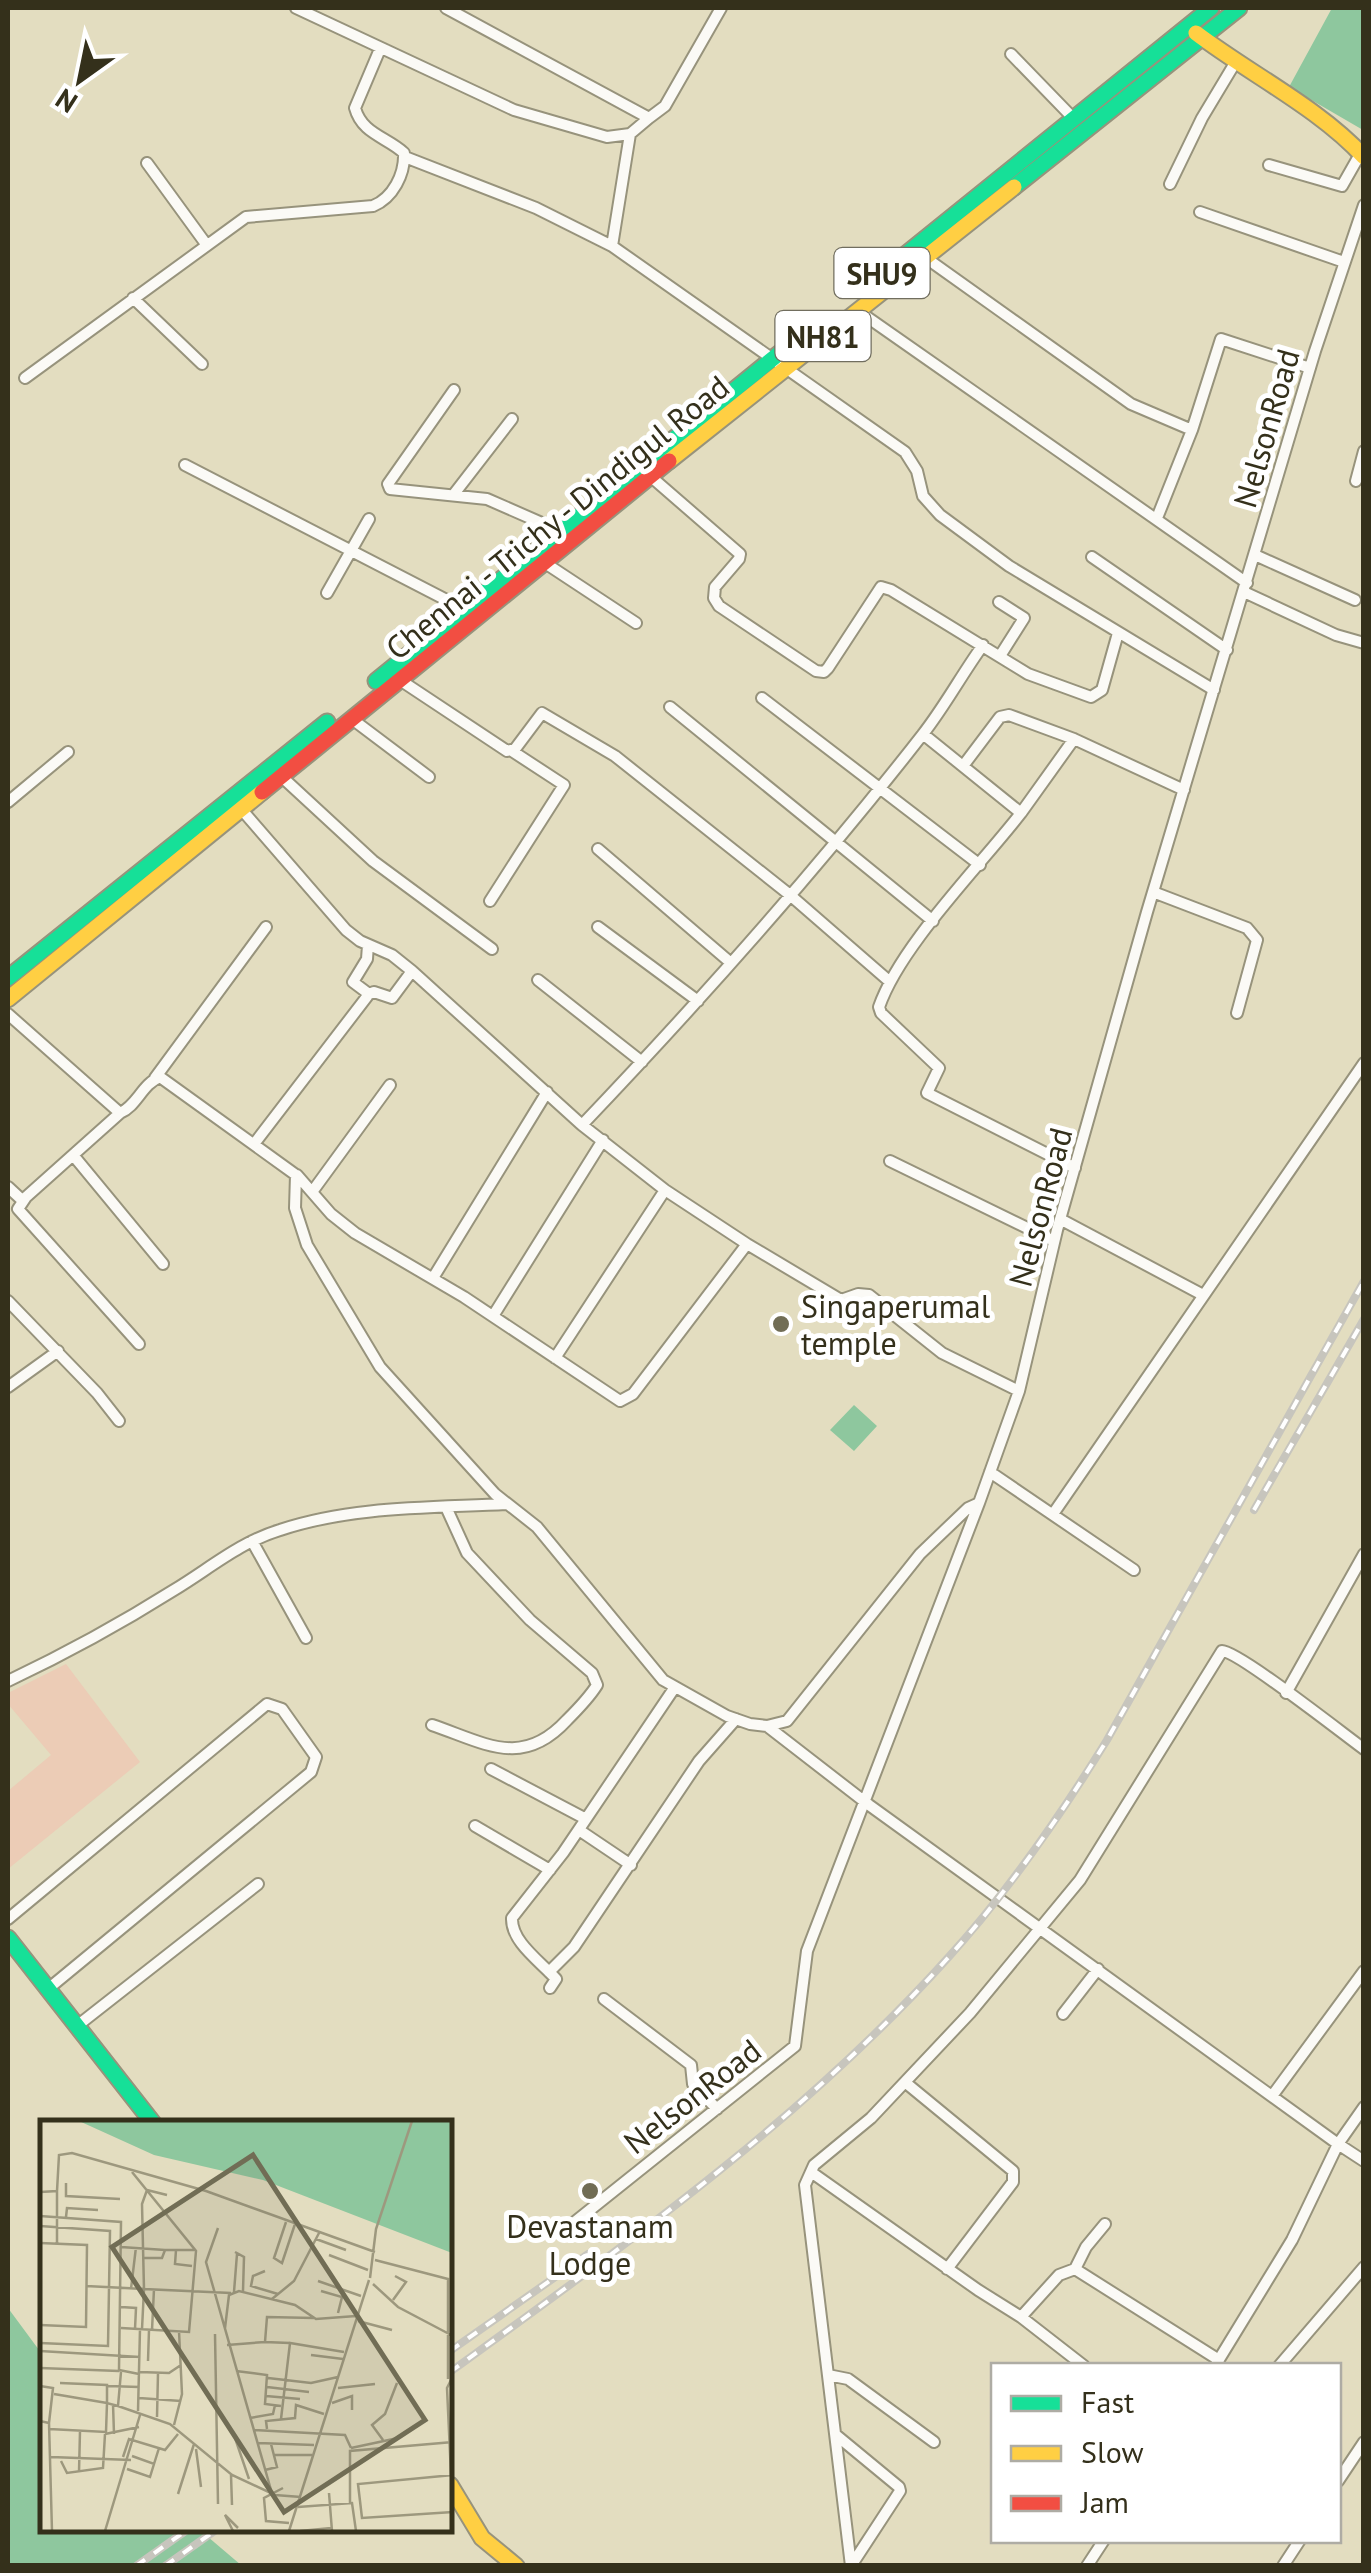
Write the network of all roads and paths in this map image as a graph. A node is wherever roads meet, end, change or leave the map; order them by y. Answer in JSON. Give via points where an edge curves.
{"nodes":[{"id":1,"x":296,"y":8,"type":"edge"},
{"id":2,"x":446,"y":8,"type":"edge"},
{"id":3,"x":721,"y":8,"type":"edge"},
{"id":4,"x":1211,"y":8,"type":"edge"},
{"id":5,"x":1239,"y":8,"type":"edge"},
{"id":6,"x":1190,"y":28,"type":"junction"},
{"id":7,"x":1204,"y":39,"type":"junction"},
{"id":8,"x":380,"y":49,"type":"junction"},
{"id":9,"x":1011,"y":54,"type":"dead end"},
{"id":10,"x":1235,"y":63,"type":"junction"},
{"id":11,"x":644,"y":115,"type":"junction"},
{"id":12,"x":1081,"y":124,"type":"junction"},
{"id":13,"x":633,"y":131,"type":"junction"},
{"id":14,"x":1363,"y":153,"type":"edge"},
{"id":15,"x":405,"y":156,"type":"junction"},
{"id":16,"x":147,"y":162,"type":"dead end"},
{"id":17,"x":1269,"y":166,"type":"dead end"},
{"id":18,"x":1170,"y":184,"type":"dead end"},
{"id":19,"x":1364,"y":205,"type":"edge"},
{"id":20,"x":1200,"y":212,"type":"dead end"},
{"id":21,"x":206,"y":244,"type":"junction"},
{"id":22,"x":612,"y":246,"type":"junction"},
{"id":23,"x":925,"y":257,"type":"junction"},
{"id":24,"x":1344,"y":262,"type":"junction"},
{"id":25,"x":133,"y":298,"type":"junction"},
{"id":26,"x":857,"y":310,"type":"junction"},
{"id":27,"x":779,"y":362,"type":"junction"},
{"id":28,"x":202,"y":364,"type":"dead end"},
{"id":29,"x":1310,"y":368,"type":"junction"},
{"id":30,"x":25,"y":378,"type":"dead end"},
{"id":31,"x":454,"y":390,"type":"dead end"},
{"id":32,"x":512,"y":420,"type":"dead end"},
{"id":33,"x":1192,"y":430,"type":"junction"},
{"id":34,"x":1364,"y":451,"type":"edge"},
{"id":35,"x":185,"y":465,"type":"dead end"},
{"id":36,"x":646,"y":472,"type":"junction"},
{"id":37,"x":1356,"y":481,"type":"dead end"},
{"id":38,"x":454,"y":494,"type":"junction"},
{"id":39,"x":1157,"y":518,"type":"junction"},
{"id":40,"x":369,"y":520,"type":"dead end"},
{"id":41,"x":559,"y":539,"type":"junction"},
{"id":42,"x":352,"y":549,"type":"junction"},
{"id":43,"x":542,"y":556,"type":"junction"},
{"id":44,"x":1256,"y":556,"type":"junction"},
{"id":45,"x":1092,"y":557,"type":"dead end"},
{"id":46,"x":1246,"y":588,"type":"junction"},
{"id":47,"x":327,"y":593,"type":"dead end"},
{"id":48,"x":1355,"y":600,"type":"dead end"},
{"id":49,"x":1000,"y":602,"type":"dead end"},
{"id":50,"x":470,"y":612,"type":"junction"},
{"id":51,"x":636,"y":623,"type":"dead end"},
{"id":52,"x":1118,"y":634,"type":"junction"},
{"id":53,"x":1364,"y":643,"type":"edge"},
{"id":54,"x":983,"y":645,"type":"junction"},
{"id":55,"x":1227,"y":650,"type":"junction"},
{"id":56,"x":1000,"y":656,"type":"junction"},
{"id":57,"x":400,"y":680,"type":"junction"},
{"id":58,"x":1214,"y":690,"type":"junction"},
{"id":59,"x":762,"y":698,"type":"dead end"},
{"id":60,"x":670,"y":707,"type":"dead end"},
{"id":61,"x":352,"y":719,"type":"junction"},
{"id":62,"x":923,"y":734,"type":"junction"},
{"id":63,"x":1074,"y":739,"type":"junction"},
{"id":64,"x":512,"y":751,"type":"junction"},
{"id":65,"x":68,"y":752,"type":"dead end"},
{"id":66,"x":963,"y":766,"type":"junction"},
{"id":67,"x":282,"y":776,"type":"junction"},
{"id":68,"x":429,"y":778,"type":"dead end"},
{"id":69,"x":878,"y":789,"type":"junction"},
{"id":70,"x":1184,"y":790,"type":"junction"},
{"id":71,"x":8,"y":802,"type":"edge"},
{"id":72,"x":242,"y":810,"type":"junction"},
{"id":73,"x":1020,"y":814,"type":"junction"},
{"id":74,"x":835,"y":843,"type":"junction"},
{"id":75,"x":598,"y":848,"type":"dead end"},
{"id":76,"x":980,"y":865,"type":"junction"},
{"id":77,"x":1153,"y":892,"type":"junction"},
{"id":78,"x":790,"y":895,"type":"junction"},
{"id":79,"x":490,"y":900,"type":"dead end"},
{"id":80,"x":933,"y":921,"type":"junction"},
{"id":81,"x":266,"y":926,"type":"dead end"},
{"id":82,"x":598,"y":927,"type":"dead end"},
{"id":83,"x":368,"y":944,"type":"junction"},
{"id":84,"x":492,"y":950,"type":"dead end"},
{"id":85,"x":731,"y":963,"type":"junction"},
{"id":86,"x":11,"y":970,"type":"edge"},
{"id":87,"x":412,"y":971,"type":"junction"},
{"id":88,"x":538,"y":980,"type":"dead end"},
{"id":89,"x":889,"y":981,"type":"junction"},
{"id":90,"x":369,"y":994,"type":"junction"},
{"id":91,"x":8,"y":1000,"type":"edge"},
{"id":92,"x":698,"y":1000,"type":"junction"},
{"id":93,"x":1237,"y":1013,"type":"dead end"},
{"id":94,"x":8,"y":1014,"type":"edge"},
{"id":95,"x":642,"y":1062,"type":"junction"},
{"id":96,"x":1364,"y":1063,"type":"edge"},
{"id":97,"x":154,"y":1078,"type":"junction"},
{"id":98,"x":390,"y":1085,"type":"dead end"},
{"id":99,"x":547,"y":1092,"type":"junction"},
{"id":100,"x":120,"y":1114,"type":"junction"},
{"id":101,"x":582,"y":1125,"type":"junction"},
{"id":102,"x":602,"y":1140,"type":"junction"},
{"id":103,"x":254,"y":1144,"type":"junction"},
{"id":104,"x":73,"y":1156,"type":"junction"},
{"id":105,"x":890,"y":1162,"type":"dead end"},
{"id":106,"x":1075,"y":1168,"type":"junction"},
{"id":107,"x":296,"y":1174,"type":"junction"},
{"id":108,"x":8,"y":1187,"type":"edge"},
{"id":109,"x":665,"y":1190,"type":"junction"},
{"id":110,"x":312,"y":1192,"type":"junction"},
{"id":111,"x":22,"y":1200,"type":"junction"},
{"id":112,"x":1060,"y":1219,"type":"junction"},
{"id":113,"x":1054,"y":1241,"type":"junction"},
{"id":114,"x":747,"y":1244,"type":"junction"},
{"id":115,"x":163,"y":1264,"type":"dead end"},
{"id":116,"x":433,"y":1278,"type":"junction"},
{"id":117,"x":1202,"y":1295,"type":"junction"},
{"id":118,"x":8,"y":1301,"type":"edge"},
{"id":119,"x":493,"y":1316,"type":"junction"},
{"id":120,"x":139,"y":1344,"type":"dead end"},
{"id":121,"x":58,"y":1351,"type":"junction"},
{"id":122,"x":555,"y":1358,"type":"junction"},
{"id":123,"x":8,"y":1387,"type":"edge"},
{"id":124,"x":1019,"y":1391,"type":"junction"},
{"id":125,"x":119,"y":1421,"type":"dead end"},
{"id":126,"x":990,"y":1472,"type":"junction"},
{"id":127,"x":980,"y":1503,"type":"junction"},
{"id":128,"x":506,"y":1504,"type":"junction"},
{"id":129,"x":446,"y":1507,"type":"junction"},
{"id":130,"x":1053,"y":1514,"type":"junction"},
{"id":131,"x":252,"y":1541,"type":"junction"},
{"id":132,"x":1364,"y":1554,"type":"edge"},
{"id":133,"x":1134,"y":1570,"type":"dead end"},
{"id":134,"x":306,"y":1638,"type":"dead end"},
{"id":135,"x":8,"y":1682,"type":"edge"},
{"id":136,"x":674,"y":1687,"type":"junction"},
{"id":137,"x":1286,"y":1693,"type":"junction"},
{"id":138,"x":736,"y":1719,"type":"junction"},
{"id":139,"x":432,"y":1725,"type":"dead end"},
{"id":140,"x":767,"y":1726,"type":"junction"},
{"id":141,"x":1364,"y":1749,"type":"edge"},
{"id":142,"x":491,"y":1769,"type":"dead end"},
{"id":143,"x":864,"y":1802,"type":"junction"},
{"id":144,"x":586,"y":1819,"type":"junction"},
{"id":145,"x":476,"y":1826,"type":"dead end"},
{"id":146,"x":579,"y":1830,"type":"junction"},
{"id":147,"x":631,"y":1864,"type":"junction"},
{"id":148,"x":550,"y":1870,"type":"junction"},
{"id":149,"x":258,"y":1884,"type":"dead end"},
{"id":150,"x":8,"y":1920,"type":"edge"},
{"id":151,"x":1040,"y":1928,"type":"junction"},
{"id":152,"x":8,"y":1938,"type":"edge"},
{"id":153,"x":1098,"y":1970,"type":"junction"},
{"id":154,"x":1364,"y":1970,"type":"edge"},
{"id":155,"x":549,"y":1972,"type":"junction"},
{"id":156,"x":550,"y":1988,"type":"dead end"},
{"id":157,"x":48,"y":1989,"type":"junction"},
{"id":158,"x":604,"y":1999,"type":"dead end"},
{"id":159,"x":1063,"y":2014,"type":"dead end"},
{"id":160,"x":77,"y":2026,"type":"junction"},
{"id":161,"x":906,"y":2084,"type":"junction"},
{"id":162,"x":1272,"y":2096,"type":"junction"},
{"id":163,"x":1364,"y":2107,"type":"edge"},
{"id":164,"x":717,"y":2109,"type":"junction"},
{"id":165,"x":151,"y":2120,"type":"edge"},
{"id":166,"x":1338,"y":2144,"type":"junction"},
{"id":167,"x":1364,"y":2161,"type":"edge"},
{"id":168,"x":811,"y":2172,"type":"junction"},
{"id":169,"x":1106,"y":2224,"type":"dead end"},
{"id":170,"x":566,"y":2229,"type":"dead end"},
{"id":171,"x":1364,"y":2266,"type":"edge"},
{"id":172,"x":1076,"y":2268,"type":"junction"},
{"id":173,"x":947,"y":2269,"type":"junction"},
{"id":174,"x":1022,"y":2317,"type":"junction"},
{"id":175,"x":1080,"y":2363,"type":"edge"},
{"id":176,"x":1217,"y":2363,"type":"edge"},
{"id":177,"x":1282,"y":2363,"type":"edge"},
{"id":178,"x":828,"y":2374,"type":"junction"},
{"id":179,"x":836,"y":2434,"type":"junction"},
{"id":180,"x":934,"y":2442,"type":"dead end"},
{"id":181,"x":1364,"y":2442,"type":"edge"},
{"id":182,"x":1341,"y":2476,"type":"edge"},
{"id":183,"x":452,"y":2487,"type":"edge"},
{"id":184,"x":1102,"y":2543,"type":"edge"},
{"id":185,"x":1298,"y":2543,"type":"edge"},
{"id":186,"x":516,"y":2566,"type":"edge"},
{"id":187,"x":851,"y":2566,"type":"edge"},
{"id":188,"x":1087,"y":2566,"type":"edge"},
{"id":189,"x":1284,"y":2566,"type":"edge"}],
"edges":[{"from":1,"to":8,"type":"street"},
{"from":2,"to":11,"type":"street"},
{"from":3,"to":11,"type":"street","via":[[665,106]]},
{"from":4,"to":6,"type":"main road","name":"Chennai - Trichy - Dindigul Road","number":"SHU9"},
{"from":5,"to":7,"type":"main road","name":"Chennai - Trichy - Dindigul Road","number":"SHU9"},
{"from":6,"to":7,"type":"main road"},
{"from":6,"to":12,"type":"main road","name":"Chennai - Trichy - Dindigul Road","number":"SHU9"},
{"from":7,"to":10,"type":"main road"},
{"from":7,"to":12,"type":"main road","name":"Chennai - Trichy - Dindigul Road","number":"SHU9"},
{"from":8,"to":13,"type":"street","via":[[514,110],[596,135]]},
{"from":8,"to":15,"type":"street","via":[[356,115]]},
{"from":9,"to":12,"type":"street"},
{"from":10,"to":14,"type":"main road"},
{"from":10,"to":18,"type":"street"},
{"from":11,"to":13,"type":"street"},
{"from":12,"to":23,"type":"main road","name":"Chennai - Trichy - Dindigul Road","number":"NH81"},
{"from":12,"to":27,"type":"main road","name":"Chennai - Trichy - Dindigul Road","number":"SHU9"},
{"from":13,"to":22,"type":"street"},
{"from":14,"to":17,"type":"street","via":[[1342,186]]},
{"from":15,"to":21,"type":"street","via":[[390,196],[378,204],[246,216]]},
{"from":15,"to":22,"type":"street"},
{"from":16,"to":21,"type":"street"},
{"from":19,"to":24,"type":"street","name":"NelsonRoad"},
{"from":20,"to":24,"type":"street"},
{"from":21,"to":25,"type":"street"},
{"from":22,"to":27,"type":"street"},
{"from":23,"to":26,"type":"main road","name":"Chennai - Trichy - Dindigul Road","number":"NH81"},
{"from":23,"to":33,"type":"street","via":[[1132,404]]},
{"from":24,"to":29,"type":"street","name":"NelsonRoad"},
{"from":25,"to":28,"type":"street"},
{"from":25,"to":30,"type":"street"},
{"from":26,"to":27,"type":"main road","name":"Chennai - Trichy - Dindigul Road","number":"NH81"},
{"from":26,"to":39,"type":"street"},
{"from":27,"to":36,"type":"main road","name":"Chennai - Trichy - Dindigul Road","number":"NH81"},
{"from":27,"to":52,"type":"street","via":[[905,452],[923,496],[940,515]]},
{"from":29,"to":33,"type":"street","via":[[1221,338]]},
{"from":29,"to":44,"type":"street","name":"NelsonRoad"},
{"from":31,"to":38,"type":"street","via":[[388,486]]},
{"from":32,"to":38,"type":"street"},
{"from":33,"to":39,"type":"street"},
{"from":34,"to":37,"type":"street"},
{"from":35,"to":42,"type":"street"},
{"from":36,"to":41,"type":"main road","name":"Chennai - Trichy - Dindigul Road","number":"NH81"},
{"from":36,"to":54,"type":"street","via":[[740,554],[715,588],[719,606],[816,672],[828,668],[881,587]]},
{"from":38,"to":41,"type":"street","via":[[496,501]]},
{"from":39,"to":46,"type":"street"},
{"from":40,"to":42,"type":"street"},
{"from":41,"to":43,"type":"main road","name":"Chennai - Trichy - Dindigul Road"},
{"from":42,"to":47,"type":"street"},
{"from":42,"to":50,"type":"street"},
{"from":43,"to":50,"type":"main road","name":"Chennai - Trichy - Dindigul Road"},
{"from":43,"to":51,"type":"street"},
{"from":44,"to":46,"type":"street","name":"NelsonRoad"},
{"from":44,"to":48,"type":"street"},
{"from":45,"to":55,"type":"street"},
{"from":46,"to":53,"type":"street"},
{"from":46,"to":55,"type":"street","name":"NelsonRoad"},
{"from":49,"to":56,"type":"street","via":[[1024,618]]},
{"from":50,"to":57,"type":"main road","name":"Chennai - Trichy - Dindigul Road"},
{"from":50,"to":86,"type":"main road","name":"Chennai - Trichy - Dindigul Road"},
{"from":52,"to":56,"type":"street","via":[[1102,690],[1090,698]]},
{"from":52,"to":58,"type":"street"},
{"from":54,"to":56,"type":"street"},
{"from":54,"to":62,"type":"street"},
{"from":55,"to":58,"type":"street","name":"NelsonRoad"},
{"from":57,"to":61,"type":"main road","name":"Chennai - Trichy - Dindigul Road"},
{"from":57,"to":64,"type":"street"},
{"from":58,"to":70,"type":"street","name":"NelsonRoad"},
{"from":59,"to":69,"type":"street"},
{"from":60,"to":74,"type":"street"},
{"from":61,"to":67,"type":"main road","name":"Chennai - Trichy - Dindigul Road"},
{"from":61,"to":68,"type":"street"},
{"from":62,"to":66,"type":"street"},
{"from":62,"to":69,"type":"street"},
{"from":63,"to":66,"type":"street","via":[[1002,716]]},
{"from":63,"to":70,"type":"street"},
{"from":63,"to":73,"type":"street"},
{"from":64,"to":78,"type":"street","via":[[543,713],[615,756]]},
{"from":64,"to":79,"type":"street","via":[[564,784]]},
{"from":65,"to":71,"type":"street"},
{"from":66,"to":73,"type":"street"},
{"from":67,"to":72,"type":"main road","name":"Chennai - Trichy - Dindigul Road"},
{"from":67,"to":84,"type":"street","via":[[372,862]]},
{"from":69,"to":74,"type":"street"},
{"from":69,"to":76,"type":"street"},
{"from":70,"to":77,"type":"street","name":"NelsonRoad"},
{"from":72,"to":83,"type":"street","via":[[346,930]]},
{"from":72,"to":91,"type":"main road","name":"Chennai - Trichy - Dindigul Road"},
{"from":73,"to":76,"type":"street"},
{"from":74,"to":78,"type":"street"},
{"from":74,"to":80,"type":"street"},
{"from":75,"to":85,"type":"street"},
{"from":76,"to":80,"type":"street"},
{"from":77,"to":93,"type":"street","via":[[1252,931],[1257,940]]},
{"from":77,"to":106,"type":"street","name":"NelsonRoad"},
{"from":78,"to":85,"type":"street"},
{"from":78,"to":89,"type":"street"},
{"from":80,"to":89,"type":"street"},
{"from":81,"to":97,"type":"street"},
{"from":82,"to":92,"type":"street"},
{"from":83,"to":87,"type":"street"},
{"from":83,"to":90,"type":"street","via":[[368,959],[353,982]]},
{"from":85,"to":92,"type":"street"},
{"from":87,"to":90,"type":"street","via":[[392,998]]},
{"from":87,"to":99,"type":"street"},
{"from":88,"to":95,"type":"street"},
{"from":89,"to":106,"type":"street","via":[[878,1007],[939,1068],[928,1093]]},
{"from":90,"to":103,"type":"street"},
{"from":92,"to":95,"type":"street"},
{"from":94,"to":100,"type":"street"},
{"from":95,"to":101,"type":"street"},
{"from":96,"to":117,"type":"street"},
{"from":97,"to":100,"type":"street"},
{"from":97,"to":103,"type":"street"},
{"from":98,"to":110,"type":"street"},
{"from":99,"to":101,"type":"street"},
{"from":99,"to":116,"type":"street"},
{"from":100,"to":104,"type":"street"},
{"from":101,"to":102,"type":"street"},
{"from":102,"to":109,"type":"street"},
{"from":102,"to":119,"type":"street"},
{"from":103,"to":107,"type":"street"},
{"from":104,"to":111,"type":"street"},
{"from":104,"to":115,"type":"street"},
{"from":105,"to":113,"type":"street"},
{"from":106,"to":112,"type":"street","name":"NelsonRoad"},
{"from":107,"to":110,"type":"street"},
{"from":107,"to":128,"type":"street","via":[[295,1208],[307,1245],[369,1354]]},
{"from":108,"to":111,"type":"street"},
{"from":109,"to":114,"type":"street"},
{"from":109,"to":122,"type":"street"},
{"from":110,"to":116,"type":"street","via":[[355,1233]]},
{"from":111,"to":120,"type":"street","via":[[19,1214]]},
{"from":112,"to":113,"type":"street","name":"NelsonRoad"},
{"from":112,"to":117,"type":"street"},
{"from":113,"to":124,"type":"street","name":"NelsonRoad"},
{"from":114,"to":122,"type":"street","via":[[626,1400]]},
{"from":114,"to":124,"type":"street","via":[[841,1300],[869,1295],[942,1352]]},
{"from":116,"to":119,"type":"street"},
{"from":117,"to":130,"type":"street"},
{"from":118,"to":121,"type":"street"},
{"from":119,"to":122,"type":"street"},
{"from":121,"to":123,"type":"street"},
{"from":121,"to":125,"type":"street"},
{"from":124,"to":126,"type":"street","name":"NelsonRoad"},
{"from":126,"to":127,"type":"street","name":"NelsonRoad"},
{"from":126,"to":130,"type":"street"},
{"from":127,"to":140,"type":"street","via":[[920,1554],[787,1721]]},
{"from":127,"to":143,"type":"street","name":"NelsonRoad"},
{"from":128,"to":129,"type":"street"},
{"from":128,"to":136,"type":"street","via":[[537,1527]]},
{"from":129,"to":131,"type":"street","via":[[322,1519]]},
{"from":129,"to":139,"type":"street","via":[[467,1553],[597,1684],[538,1745],[504,1748]]},
{"from":130,"to":133,"type":"street"},
{"from":131,"to":134,"type":"street"},
{"from":131,"to":135,"type":"street","via":[[84,1645]]},
{"from":132,"to":137,"type":"street"},
{"from":136,"to":138,"type":"street"},
{"from":136,"to":144,"type":"street"},
{"from":137,"to":141,"type":"street"},
{"from":137,"to":151,"type":"street","via":[[1222,1651],[1080,1880]]},
{"from":138,"to":140,"type":"street"},
{"from":138,"to":147,"type":"street","via":[[698,1761]]},
{"from":140,"to":143,"type":"street"},
{"from":142,"to":144,"type":"street"},
{"from":143,"to":151,"type":"street"},
{"from":143,"to":164,"type":"street","name":"NelsonRoad","via":[[807,1951],[795,2046]]},
{"from":144,"to":146,"type":"street"},
{"from":145,"to":148,"type":"street"},
{"from":146,"to":147,"type":"street"},
{"from":146,"to":148,"type":"street"},
{"from":147,"to":155,"type":"street"},
{"from":148,"to":155,"type":"street","via":[[512,1918],[519,1940]]},
{"from":149,"to":160,"type":"street"},
{"from":150,"to":157,"type":"street","via":[[268,1704],[282,1709],[316,1756],[310,1772]]},
{"from":151,"to":153,"type":"street"},
{"from":151,"to":161,"type":"street"},
{"from":152,"to":157,"type":"main road"},
{"from":153,"to":159,"type":"street"},
{"from":153,"to":162,"type":"street"},
{"from":154,"to":162,"type":"street"},
{"from":155,"to":156,"type":"street","via":[[556,1980]]},
{"from":157,"to":160,"type":"main road"},
{"from":158,"to":164,"type":"street","via":[[690,2064],[692,2083]]},
{"from":160,"to":165,"type":"main road"},
{"from":161,"to":168,"type":"street"},
{"from":161,"to":173,"type":"street","via":[[1013,2173]]},
{"from":162,"to":166,"type":"street"},
{"from":163,"to":166,"type":"street"},
{"from":164,"to":170,"type":"street","name":"NelsonRoad"},
{"from":166,"to":167,"type":"street"},
{"from":166,"to":176,"type":"street","via":[[1292,2240]]},
{"from":168,"to":173,"type":"street"},
{"from":168,"to":178,"type":"street","via":[[805,2185]]},
{"from":169,"to":172,"type":"street"},
{"from":171,"to":177,"type":"street"},
{"from":172,"to":174,"type":"street","via":[[1059,2275]]},
{"from":172,"to":176,"type":"street"},
{"from":173,"to":174,"type":"street"},
{"from":174,"to":175,"type":"street"},
{"from":178,"to":179,"type":"street"},
{"from":178,"to":180,"type":"street","via":[[848,2379]]},
{"from":179,"to":187,"type":"street"},
{"from":179,"to":187,"type":"street","via":[[900,2491]]},
{"from":181,"to":182,"type":"street"},
{"from":183,"to":186,"type":"main road","via":[[482,2538]]},
{"from":184,"to":188,"type":"street"},
{"from":185,"to":189,"type":"street"}]}
